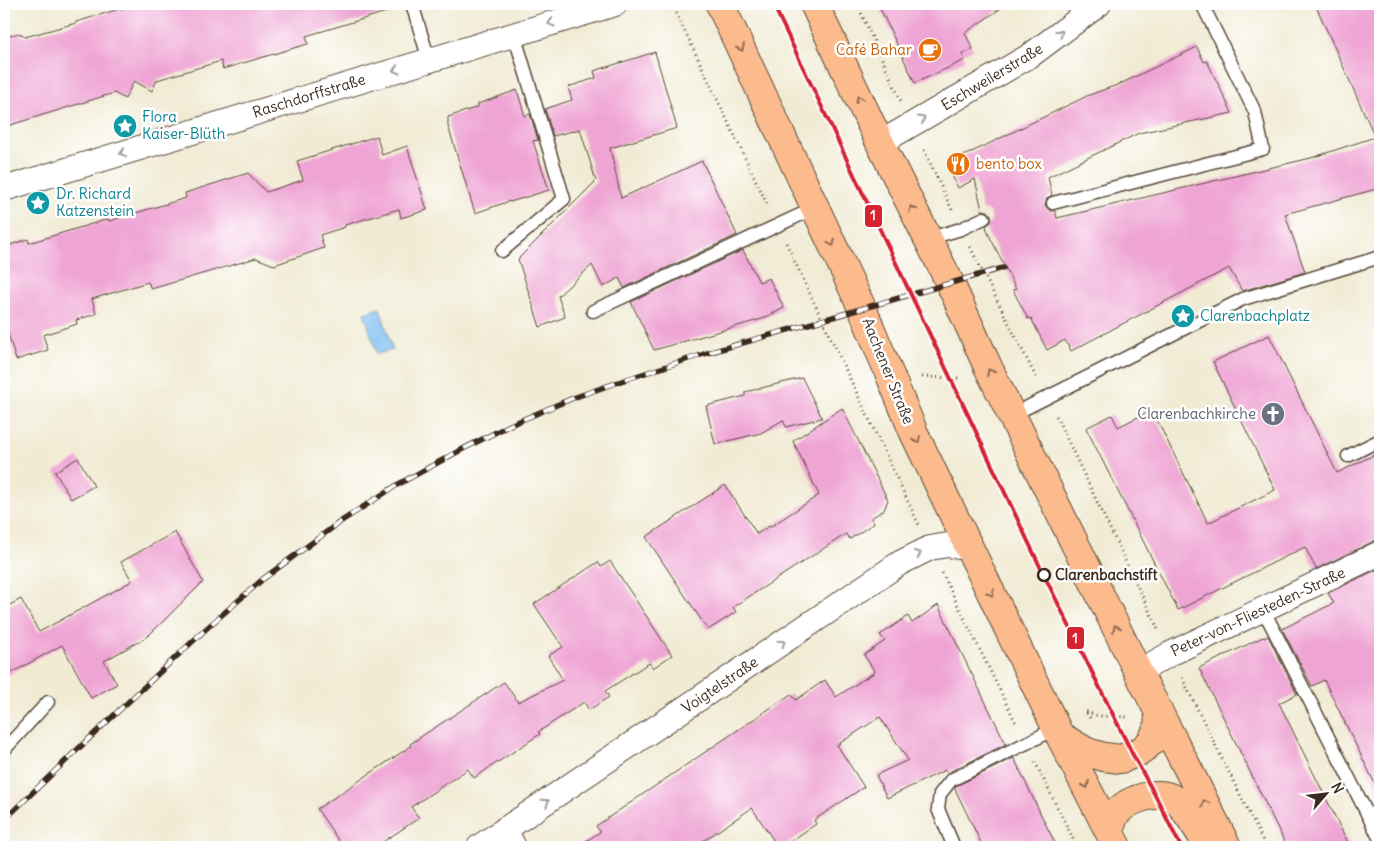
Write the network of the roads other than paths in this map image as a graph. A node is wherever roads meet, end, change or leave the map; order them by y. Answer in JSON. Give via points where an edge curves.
{"nodes":[{"id":1,"x":412,"y":4,"type":"edge"},
{"id":2,"x":615,"y":4,"type":"edge"},
{"id":3,"x":720,"y":4,"type":"edge"},
{"id":4,"x":814,"y":4,"type":"edge"},
{"id":5,"x":1099,"y":4,"type":"edge"},
{"id":6,"x":1202,"y":4,"type":"edge"},
{"id":7,"x":514,"y":34,"type":"junction"},
{"id":8,"x":429,"y":60,"type":"junction"},
{"id":9,"x":880,"y":143,"type":"junction"},
{"id":10,"x":4,"y":189,"type":"edge"},
{"id":11,"x":1054,"y":203,"type":"dead end"},
{"id":12,"x":815,"y":208,"type":"junction"},
{"id":13,"x":984,"y":218,"type":"dead end"},
{"id":14,"x":927,"y":239,"type":"junction"},
{"id":15,"x":502,"y":251,"type":"dead end"},
{"id":16,"x":1380,"y":257,"type":"edge"},
{"id":17,"x":593,"y":311,"type":"dead end"},
{"id":18,"x":1012,"y":415,"type":"junction"},
{"id":19,"x":1380,"y":440,"type":"edge"},
{"id":20,"x":1348,"y":456,"type":"dead end"},
{"id":21,"x":970,"y":549,"type":"junction"},
{"id":22,"x":1380,"y":553,"type":"edge"},
{"id":23,"x":1263,"y":609,"type":"junction"},
{"id":24,"x":1142,"y":680,"type":"junction"},
{"id":25,"x":48,"y":702,"type":"dead end"},
{"id":26,"x":1159,"y":714,"type":"junction"},
{"id":27,"x":1065,"y":736,"type":"junction"},
{"id":28,"x":4,"y":750,"type":"edge"},
{"id":29,"x":510,"y":838,"type":"edge"},
{"id":30,"x":1380,"y":839,"type":"edge"},
{"id":31,"x":1114,"y":840,"type":"edge"},
{"id":32,"x":478,"y":847,"type":"edge"},
{"id":33,"x":954,"y":847,"type":"edge"},
{"id":34,"x":1211,"y":847,"type":"edge"},
{"id":35,"x":1227,"y":847,"type":"edge"}],
"edges":[{"from":1,"to":8,"type":"lane"},
{"from":2,"to":7,"type":"street","name":"Raschdorffstraße","one_way":true},
{"from":3,"to":12,"type":"main road","name":"Aachener Straße","one_way":true},
{"from":9,"to":4,"type":"main road","one_way":true},
{"from":9,"to":5,"type":"street","name":"Eschweilerstraße","one_way":true,"via":[[1031,54]]},
{"from":6,"to":11,"type":"lane","via":[[1255,112],[1263,149]]},
{"from":7,"to":8,"type":"street","name":"Raschdorffstraße"},
{"from":7,"to":15,"type":"lane","via":[[564,199]]},
{"from":8,"to":10,"type":"street","name":"Raschdorffstraße","one_way":true},
{"from":14,"to":9,"type":"main road","one_way":true},
{"from":12,"to":17,"type":"lane"},
{"from":12,"to":21,"type":"main road","name":"Aachener Straße","one_way":true,"via":[[862,308],[914,433]]},
{"from":13,"to":14,"type":"lane"},
{"from":18,"to":14,"type":"main road","one_way":true},
{"from":16,"to":18,"type":"lane","via":[[1242,299]]},
{"from":24,"to":18,"type":"main road","one_way":true},
{"from":19,"to":20,"type":"lane"},
{"from":21,"to":27,"type":"main road","name":"Aachener Straße","one_way":true},
{"from":29,"to":21,"type":"street","name":"Voigtelstraße","one_way":true,"via":[[900,563],[930,548],[948,545]]},
{"from":22,"to":23,"type":"street","name":"Peter-von-Fliesteden-Straße"},
{"from":23,"to":24,"type":"street","name":"Peter-von-Fliesteden-Straße","via":[[1170,654]]},
{"from":23,"to":30,"type":"lane"},
{"from":24,"to":26,"type":"main road"},
{"from":25,"to":28,"type":"lane"},
{"from":26,"to":27,"type":"main road","via":[[1158,728],[1151,742],[1122,759],[1087,752]]},
{"from":35,"to":26,"type":"main road","one_way":true},
{"from":27,"to":31,"type":"main road","name":"Aachener Straße","one_way":true},
{"from":27,"to":33,"type":"lane","via":[[1026,743],[951,780],[940,794],[938,809]]},
{"from":29,"to":32,"type":"street","name":"Voigtelstraße"},
{"from":31,"to":34,"type":"main road","name":"Aachener Straße","via":[[1114,816],[1123,807],[1155,795],[1172,798]]}]}
